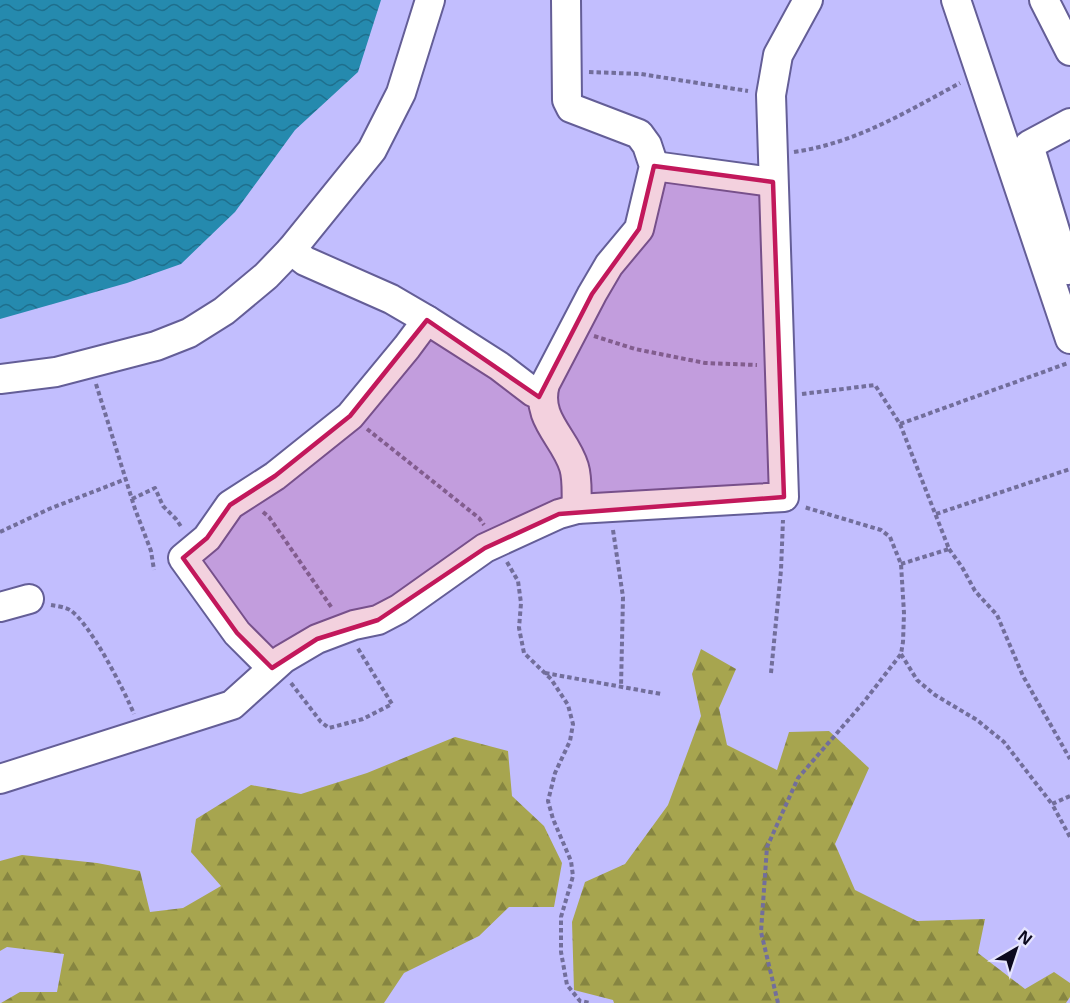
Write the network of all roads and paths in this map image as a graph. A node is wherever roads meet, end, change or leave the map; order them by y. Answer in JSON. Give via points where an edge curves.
{"nodes":[{"id":1,"x":430,"y":0,"type":"edge"},
{"id":2,"x":566,"y":0,"type":"edge"},
{"id":3,"x":808,"y":0,"type":"edge"},
{"id":4,"x":956,"y":0,"type":"edge"},
{"id":5,"x":1044,"y":0,"type":"edge"},
{"id":6,"x":1070,"y":51,"type":"edge"},
{"id":7,"x":567,"y":71,"type":"junction"},
{"id":8,"x":969,"y":82,"type":"dead end"},
{"id":9,"x":771,"y":95,"type":"junction"},
{"id":10,"x":1070,"y":123,"type":"edge"},
{"id":11,"x":654,"y":166,"type":"junction"},
{"id":12,"x":773,"y":169,"type":"junction"},
{"id":13,"x":291,"y":250,"type":"junction"},
{"id":14,"x":1070,"y":279,"type":"edge"},
{"id":15,"x":427,"y":320,"type":"junction"},
{"id":16,"x":574,"y":329,"type":"junction"},
{"id":17,"x":1070,"y":339,"type":"edge"},
{"id":18,"x":89,"y":363,"type":"junction"},
{"id":19,"x":1070,"y":363,"type":"edge"},
{"id":20,"x":779,"y":366,"type":"junction"},
{"id":21,"x":0,"y":379,"type":"edge"},
{"id":22,"x":780,"y":395,"type":"junction"},
{"id":23,"x":542,"y":396,"type":"junction"},
{"id":24,"x":350,"y":416,"type":"junction"},
{"id":25,"x":900,"y":424,"type":"junction"},
{"id":26,"x":1070,"y":469,"type":"edge"},
{"id":27,"x":126,"y":479,"type":"junction"},
{"id":28,"x":784,"y":497,"type":"junction"},
{"id":29,"x":132,"y":499,"type":"junction"},
{"id":30,"x":610,"y":507,"type":"junction"},
{"id":31,"x":577,"y":509,"type":"junction"},
{"id":32,"x":936,"y":514,"type":"junction"},
{"id":33,"x":0,"y":532,"type":"edge"},
{"id":34,"x":496,"y":542,"type":"junction"},
{"id":35,"x":194,"y":549,"type":"junction"},
{"id":36,"x":949,"y":549,"type":"junction"},
{"id":37,"x":901,"y":564,"type":"junction"},
{"id":38,"x":154,"y":570,"type":"dead end"},
{"id":39,"x":28,"y":599,"type":"joint"},
{"id":40,"x":0,"y":607,"type":"edge"},
{"id":41,"x":901,"y":654,"type":"junction"},
{"id":42,"x":272,"y":668,"type":"junction"},
{"id":43,"x":544,"y":673,"type":"junction"},
{"id":44,"x":771,"y":673,"type":"dead end"},
{"id":45,"x":621,"y":687,"type":"junction"},
{"id":46,"x":661,"y":694,"type":"dead end"},
{"id":47,"x":142,"y":734,"type":"junction"},
{"id":48,"x":1070,"y":759,"type":"edge"},
{"id":49,"x":0,"y":779,"type":"edge"},
{"id":50,"x":1070,"y":796,"type":"edge"},
{"id":51,"x":1052,"y":804,"type":"junction"},
{"id":52,"x":1070,"y":837,"type":"edge"},
{"id":53,"x":590,"y":1003,"type":"edge"},
{"id":54,"x":778,"y":1003,"type":"edge"}],
"edges":[{"from":1,"to":13,"type":"street","via":[[401,93],[372,150]]},
{"from":2,"to":7,"type":"street"},
{"from":3,"to":9,"type":"street","via":[[778,55]]},
{"from":4,"to":17,"type":"street"},
{"from":5,"to":6,"type":"street"},
{"from":7,"to":9,"type":"path","via":[[641,74]]},
{"from":7,"to":11,"type":"street","via":[[567,100],[572,108],[639,134]]},
{"from":8,"to":12,"type":"path","via":[[863,134]]},
{"from":9,"to":12,"type":"street"},
{"from":10,"to":14,"type":"street","via":[[1029,145]]},
{"from":11,"to":12,"type":"street"},
{"from":11,"to":16,"type":"street","via":[[639,228],[609,265]]},
{"from":12,"to":20,"type":"street"},
{"from":13,"to":15,"type":"street","via":[[305,261],[391,299]]},
{"from":13,"to":18,"type":"street","via":[[224,311],[189,333]]},
{"from":15,"to":23,"type":"street"},
{"from":15,"to":24,"type":"street"},
{"from":16,"to":20,"type":"path","via":[[636,349],[705,363]]},
{"from":16,"to":23,"type":"street"},
{"from":18,"to":21,"type":"street","via":[[56,372]]},
{"from":18,"to":27,"type":"path"},
{"from":19,"to":25,"type":"path"},
{"from":20,"to":22,"type":"street"},
{"from":22,"to":25,"type":"path","via":[[875,386]]},
{"from":22,"to":28,"type":"street"},
{"from":23,"to":31,"type":"street","via":[[547,419],[574,466]]},
{"from":24,"to":34,"type":"path","via":[[479,518]]},
{"from":24,"to":35,"type":"street","via":[[275,476],[230,505],[207,538]]},
{"from":25,"to":32,"type":"path"},
{"from":26,"to":32,"type":"path"},
{"from":27,"to":29,"type":"path"},
{"from":27,"to":33,"type":"path"},
{"from":28,"to":30,"type":"street"},
{"from":28,"to":37,"type":"path","via":[[802,507],[881,530],[890,537]]},
{"from":28,"to":44,"type":"path"},
{"from":29,"to":35,"type":"path","via":[[155,488]]},
{"from":29,"to":38,"type":"path"},
{"from":30,"to":31,"type":"street"},
{"from":30,"to":45,"type":"path","via":[[622,597]]},
{"from":31,"to":34,"type":"street"},
{"from":32,"to":36,"type":"path"},
{"from":34,"to":42,"type":"street","via":[[389,614],[317,639]]},
{"from":34,"to":43,"type":"path","via":[[518,581],[519,628],[525,653]]},
{"from":35,"to":42,"type":"street","via":[[183,558],[237,633]]},
{"from":36,"to":37,"type":"path"},
{"from":36,"to":48,"type":"path","via":[[975,591],[997,615],[1023,676]]},
{"from":37,"to":41,"type":"path"},
{"from":39,"to":40,"type":"street"},
{"from":39,"to":47,"type":"path","via":[[69,609],[86,624]]},
{"from":41,"to":51,"type":"path","via":[[917,680],[1004,742]]},
{"from":41,"to":54,"type":"path","via":[[798,778],[767,847],[761,932]]},
{"from":42,"to":47,"type":"street","via":[[232,705]]},
{"from":43,"to":45,"type":"path"},
{"from":43,"to":53,"type":"path","via":[[568,705],[573,724],[548,801],[573,876],[561,918],[561,952],[567,985],[580,1001]]},
{"from":45,"to":46,"type":"path"},
{"from":47,"to":49,"type":"street"},
{"from":50,"to":51,"type":"path"},
{"from":51,"to":52,"type":"path"}]}
